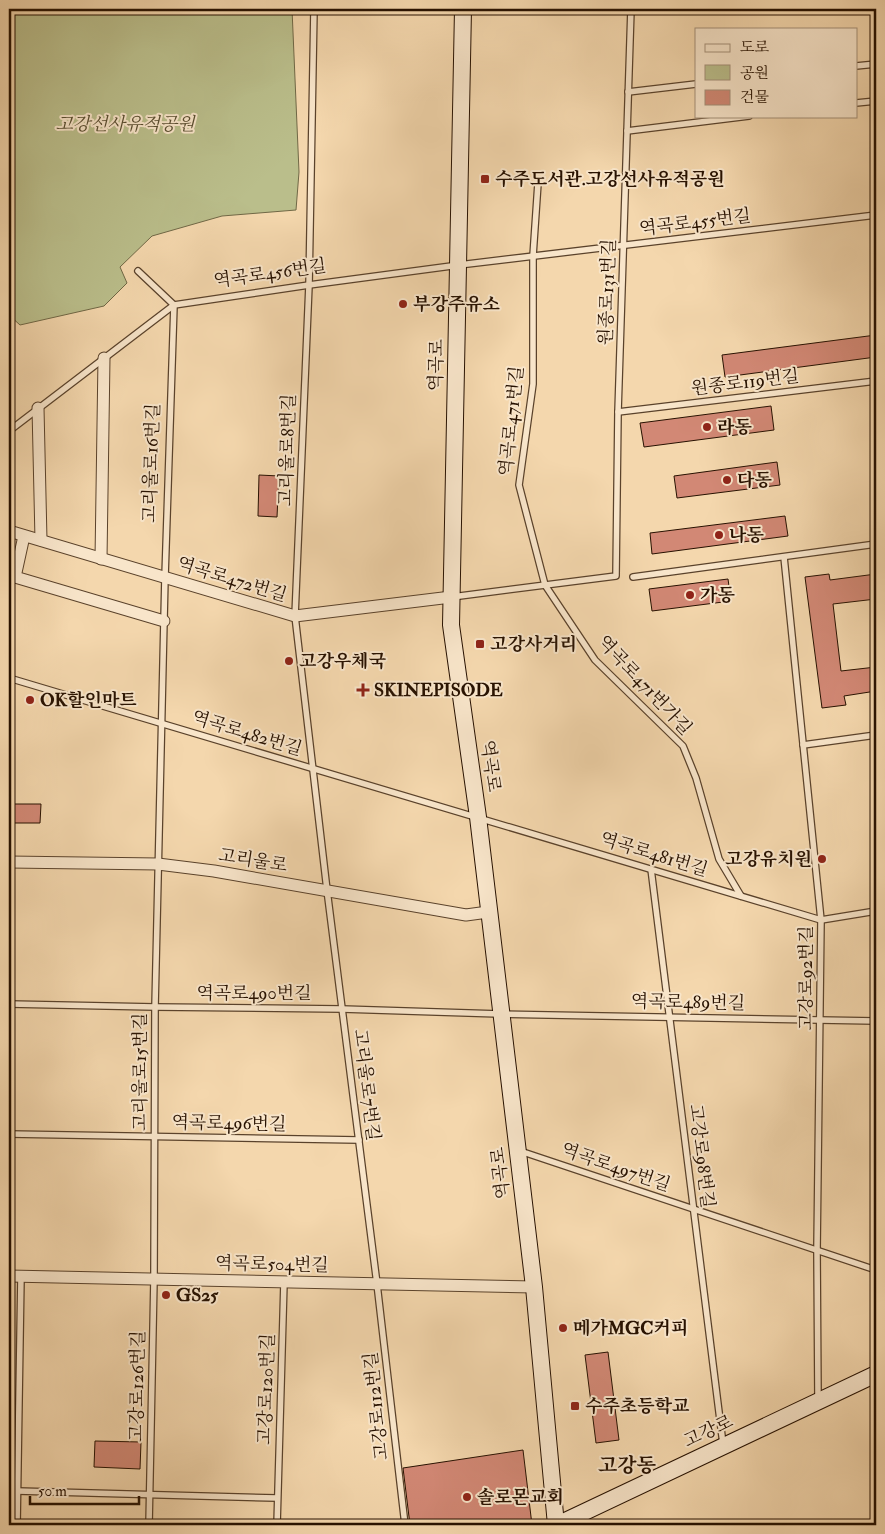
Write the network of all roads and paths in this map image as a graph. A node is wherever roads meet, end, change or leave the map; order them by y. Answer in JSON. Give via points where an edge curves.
{"nodes":[{"id":1,"x":314,"y":9,"type":"edge"},
{"id":2,"x":464,"y":9,"type":"edge"},
{"id":3,"x":631,"y":9,"type":"edge"},
{"id":4,"x":876,"y":64,"type":"edge"},
{"id":5,"x":858,"y":66,"type":"edge"},
{"id":6,"x":695,"y":84,"type":"edge"},
{"id":7,"x":628,"y":92,"type":"junction"},
{"id":8,"x":876,"y":101,"type":"edge"},
{"id":9,"x":858,"y":103,"type":"edge"},
{"id":10,"x":733,"y":118,"type":"edge"},
{"id":11,"x":627,"y":131,"type":"junction"},
{"id":12,"x":538,"y":183,"type":"dead end"},
{"id":13,"x":876,"y":215,"type":"edge"},
{"id":14,"x":623,"y":246,"type":"junction"},
{"id":15,"x":533,"y":256,"type":"junction"},
{"id":16,"x":459,"y":265,"type":"junction"},
{"id":17,"x":138,"y":271,"type":"dead end"},
{"id":18,"x":309,"y":285,"type":"junction"},
{"id":19,"x":174,"y":305,"type":"junction"},
{"id":20,"x":104,"y":358,"type":"junction"},
{"id":21,"x":876,"y":381,"type":"edge"},
{"id":22,"x":38,"y":408,"type":"junction"},
{"id":23,"x":618,"y":412,"type":"junction"},
{"id":24,"x":9,"y":430,"type":"edge"},
{"id":25,"x":9,"y":531,"type":"edge"},
{"id":26,"x":24,"y":536,"type":"junction"},
{"id":27,"x":41,"y":540,"type":"junction"},
{"id":28,"x":876,"y":544,"type":"edge"},
{"id":29,"x":784,"y":557,"type":"junction"},
{"id":30,"x":101,"y":558,"type":"junction"},
{"id":31,"x":165,"y":577,"type":"junction"},
{"id":32,"x":633,"y":577,"type":"dead end"},
{"id":33,"x":545,"y":585,"type":"junction"},
{"id":34,"x":451,"y":597,"type":"junction"},
{"id":35,"x":295,"y":616,"type":"junction"},
{"id":36,"x":164,"y":621,"type":"junction"},
{"id":37,"x":9,"y":678,"type":"edge"},
{"id":38,"x":163,"y":724,"type":"junction"},
{"id":39,"x":876,"y":734,"type":"edge"},
{"id":40,"x":803,"y":745,"type":"junction"},
{"id":41,"x":313,"y":768,"type":"junction"},
{"id":42,"x":478,"y":817,"type":"junction"},
{"id":43,"x":9,"y":862,"type":"edge"},
{"id":44,"x":158,"y":864,"type":"junction"},
{"id":45,"x":651,"y":869,"type":"junction"},
{"id":46,"x":327,"y":890,"type":"junction"},
{"id":47,"x":741,"y":896,"type":"junction"},
{"id":48,"x":876,"y":911,"type":"edge"},
{"id":49,"x":488,"y":912,"type":"junction"},
{"id":50,"x":821,"y":920,"type":"junction"},
{"id":51,"x":9,"y":1004,"type":"edge"},
{"id":52,"x":155,"y":1007,"type":"junction"},
{"id":53,"x":342,"y":1009,"type":"junction"},
{"id":54,"x":500,"y":1014,"type":"junction"},
{"id":55,"x":669,"y":1016,"type":"junction"},
{"id":56,"x":821,"y":1020,"type":"junction"},
{"id":57,"x":876,"y":1021,"type":"edge"},
{"id":58,"x":9,"y":1134,"type":"edge"},
{"id":59,"x":154,"y":1137,"type":"junction"},
{"id":60,"x":359,"y":1140,"type":"junction"},
{"id":61,"x":517,"y":1150,"type":"junction"},
{"id":62,"x":693,"y":1209,"type":"junction"},
{"id":63,"x":817,"y":1250,"type":"junction"},
{"id":64,"x":876,"y":1270,"type":"edge"},
{"id":65,"x":9,"y":1276,"type":"edge"},
{"id":66,"x":21,"y":1276,"type":"junction"},
{"id":67,"x":154,"y":1279,"type":"junction"},
{"id":68,"x":284,"y":1282,"type":"junction"},
{"id":69,"x":377,"y":1284,"type":"junction"},
{"id":70,"x":534,"y":1287,"type":"junction"},
{"id":71,"x":876,"y":1374,"type":"edge"},
{"id":72,"x":818,"y":1402,"type":"junction"},
{"id":73,"x":723,"y":1446,"type":"junction"},
{"id":74,"x":18,"y":1491,"type":"junction"},
{"id":75,"x":150,"y":1494,"type":"junction"},
{"id":76,"x":278,"y":1498,"type":"junction"},
{"id":77,"x":17,"y":1525,"type":"edge"},
{"id":78,"x":149,"y":1525,"type":"edge"},
{"id":79,"x":277,"y":1525,"type":"edge"},
{"id":80,"x":405,"y":1525,"type":"edge"},
{"id":81,"x":557,"y":1525,"type":"edge"}],
"edges":[{"from":1,"to":18,"type":"lane","name":"고리울로8번길"},
{"from":2,"to":16,"type":"street","name":"역곡로"},
{"from":3,"to":7,"type":"lane","name":"원종로131번길"},
{"from":4,"to":5,"type":"lane"},
{"from":6,"to":7,"type":"lane"},
{"from":7,"to":11,"type":"lane","name":"원종로131번길"},
{"from":8,"to":9,"type":"lane"},
{"from":10,"to":11,"type":"lane"},
{"from":11,"to":14,"type":"lane","name":"원종로131번길"},
{"from":12,"to":15,"type":"lane"},
{"from":13,"to":14,"type":"lane","name":"역곡로455번길"},
{"from":14,"to":15,"type":"lane","name":"역곡로455번길"},
{"from":14,"to":23,"type":"lane","name":"원종로131번길"},
{"from":15,"to":16,"type":"lane","name":"역곡로455번길"},
{"from":15,"to":33,"type":"lane","name":"역곡로471번길","via":[[533,384],[519,485]]},
{"from":16,"to":18,"type":"lane","name":"역곡로456번길"},
{"from":16,"to":34,"type":"street","name":"역곡로"},
{"from":17,"to":19,"type":"lane"},
{"from":18,"to":19,"type":"lane","name":"역곡로456번길"},
{"from":18,"to":35,"type":"lane","name":"고리울로8번길"},
{"from":19,"to":20,"type":"lane","name":"역곡로456번길"},
{"from":19,"to":31,"type":"lane","name":"고리울로16번길"},
{"from":20,"to":22,"type":"lane","name":"역곡로456번길"},
{"from":20,"to":30,"type":"street"},
{"from":21,"to":23,"type":"lane","name":"원종로119번길"},
{"from":22,"to":24,"type":"lane","name":"역곡로456번길"},
{"from":22,"to":27,"type":"street"},
{"from":23,"to":33,"type":"lane","name":"원종로131번길","via":[[616,576]]},
{"from":25,"to":26,"type":"street","name":"역곡로472번길"},
{"from":26,"to":27,"type":"street","name":"역곡로472번길"},
{"from":26,"to":36,"type":"street","via":[[15,577]]},
{"from":27,"to":30,"type":"street","name":"역곡로472번길"},
{"from":28,"to":29,"type":"lane"},
{"from":29,"to":32,"type":"lane"},
{"from":29,"to":40,"type":"lane","name":"고강로92번길"},
{"from":30,"to":31,"type":"street","name":"역곡로472번길"},
{"from":31,"to":35,"type":"street","name":"역곡로472번길"},
{"from":31,"to":36,"type":"lane","name":"고리울로16번길"},
{"from":33,"to":34,"type":"lane"},
{"from":33,"to":47,"type":"lane","name":"역곡로471번가길","via":[[596,660],[683,746],[696,778],[718,859]]},
{"from":34,"to":35,"type":"street","name":"역곡로472번길"},
{"from":34,"to":42,"type":"street","name":"역곡로","via":[[451,625]]},
{"from":35,"to":41,"type":"lane","name":"고리울로8번길"},
{"from":36,"to":38,"type":"lane","name":"고리울로16번길"},
{"from":37,"to":38,"type":"lane","name":"역곡로482번길"},
{"from":38,"to":41,"type":"lane","name":"역곡로482번길"},
{"from":38,"to":44,"type":"lane","name":"고리울로16번길"},
{"from":39,"to":40,"type":"lane"},
{"from":40,"to":50,"type":"lane","name":"고강로92번길"},
{"from":41,"to":42,"type":"lane","name":"역곡로482번길"},
{"from":41,"to":46,"type":"lane","name":"고리울로8번길"},
{"from":42,"to":45,"type":"lane","name":"역곡로481번길"},
{"from":42,"to":49,"type":"street","name":"역곡로"},
{"from":43,"to":44,"type":"street","name":"고리울로"},
{"from":44,"to":46,"type":"street","name":"고리울로"},
{"from":44,"to":52,"type":"lane","name":"고리울로15번길"},
{"from":45,"to":47,"type":"lane","name":"역곡로481번길"},
{"from":45,"to":55,"type":"lane","name":"고강로98번길"},
{"from":46,"to":49,"type":"street","name":"고리울로","via":[[466,915]]},
{"from":46,"to":53,"type":"lane","name":"고리울로7번길"},
{"from":47,"to":50,"type":"lane","name":"역곡로481번길"},
{"from":48,"to":50,"type":"lane"},
{"from":49,"to":54,"type":"street","name":"역곡로"},
{"from":50,"to":56,"type":"lane","name":"고강로92번길"},
{"from":51,"to":52,"type":"lane","name":"역곡로490번길"},
{"from":52,"to":53,"type":"lane","name":"역곡로490번길"},
{"from":52,"to":59,"type":"lane","name":"고리울로15번길"},
{"from":53,"to":54,"type":"lane","name":"역곡로490번길"},
{"from":53,"to":60,"type":"lane","name":"고리울로7번길"},
{"from":54,"to":55,"type":"lane","name":"역곡로489번길"},
{"from":54,"to":61,"type":"street","name":"역곡로"},
{"from":55,"to":56,"type":"lane","name":"역곡로489번길"},
{"from":55,"to":62,"type":"lane","name":"고강로98번길"},
{"from":56,"to":57,"type":"lane","name":"역곡로489번길"},
{"from":56,"to":63,"type":"lane","name":"고강로92번길"},
{"from":58,"to":59,"type":"lane","name":"역곡로496번길"},
{"from":59,"to":60,"type":"lane","name":"역곡로496번길"},
{"from":59,"to":67,"type":"lane","name":"고리울로15번길"},
{"from":60,"to":69,"type":"lane","name":"고리울로7번길"},
{"from":61,"to":62,"type":"lane","name":"역곡로497번길"},
{"from":61,"to":70,"type":"street","name":"역곡로"},
{"from":62,"to":63,"type":"lane","name":"역곡로497번길"},
{"from":62,"to":73,"type":"lane","name":"고강로98번길"},
{"from":63,"to":64,"type":"lane","name":"역곡로497번길"},
{"from":63,"to":72,"type":"lane","name":"고강로92번길"},
{"from":65,"to":66,"type":"street","name":"역곡로504번길"},
{"from":66,"to":67,"type":"street","name":"역곡로504번길"},
{"from":66,"to":74,"type":"lane"},
{"from":67,"to":68,"type":"street","name":"역곡로504번길"},
{"from":67,"to":75,"type":"lane","name":"고강로126번길"},
{"from":68,"to":69,"type":"street","name":"역곡로504번길"},
{"from":68,"to":76,"type":"lane","name":"고강로120번길"},
{"from":69,"to":70,"type":"street","name":"역곡로504번길"},
{"from":69,"to":80,"type":"lane","name":"고강로112번길"},
{"from":70,"to":81,"type":"street","name":"역곡로"},
{"from":71,"to":72,"type":"street","name":"고강로"},
{"from":72,"to":73,"type":"street","name":"고강로"},
{"from":73,"to":81,"type":"street","name":"고강로"},
{"from":74,"to":75,"type":"lane"},
{"from":74,"to":77,"type":"lane"},
{"from":75,"to":76,"type":"lane"},
{"from":75,"to":78,"type":"lane","name":"고강로126번길"},
{"from":76,"to":79,"type":"lane","name":"고강로120번길"}]}
